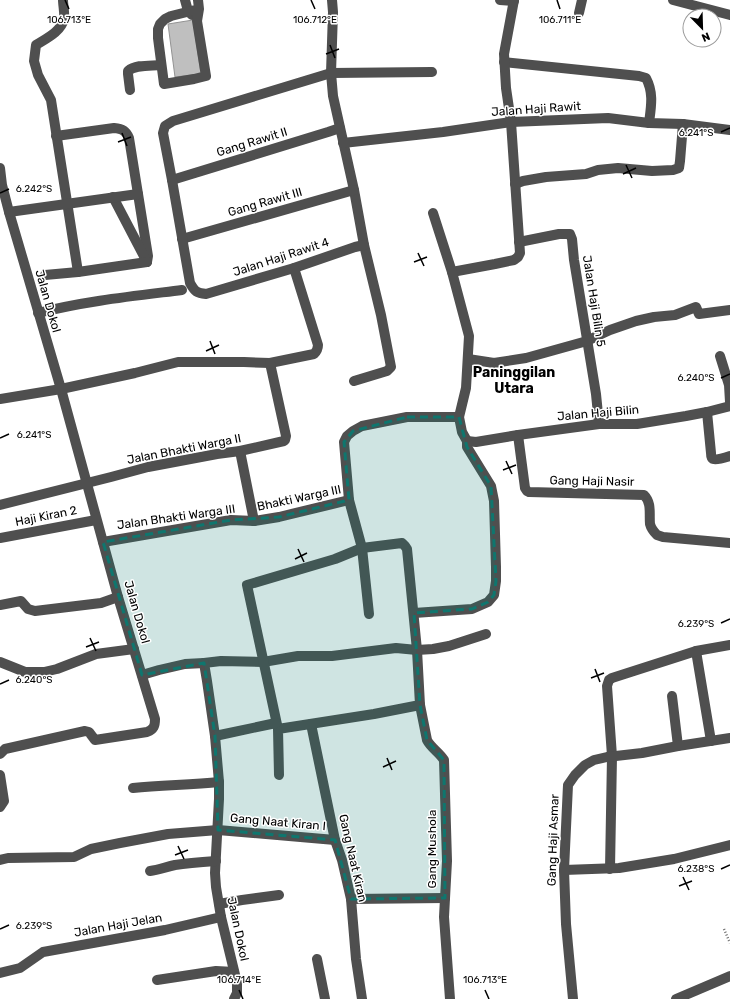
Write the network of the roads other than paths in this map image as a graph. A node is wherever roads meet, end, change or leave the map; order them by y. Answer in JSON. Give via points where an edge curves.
{"nodes":[{"id":1,"x":63,"y":0,"type":"edge"},
{"id":2,"x":185,"y":0,"type":"edge"},
{"id":3,"x":332,"y":0,"type":"edge"},
{"id":4,"x":500,"y":0,"type":"edge"},
{"id":5,"x":514,"y":0,"type":"edge"},
{"id":6,"x":582,"y":0,"type":"edge"},
{"id":7,"x":673,"y":0,"type":"edge"},
{"id":8,"x":199,"y":5,"type":"edge"},
{"id":9,"x":188,"y":11,"type":"junction"},
{"id":10,"x":579,"y":13,"type":"dead end"},
{"id":11,"x":730,"y":15,"type":"edge"},
{"id":12,"x":197,"y":21,"type":"junction"},
{"id":13,"x":504,"y":62,"type":"junction"},
{"id":14,"x":161,"y":65,"type":"junction"},
{"id":15,"x":432,"y":72,"type":"dead end"},
{"id":16,"x":331,"y":73,"type":"junction"},
{"id":17,"x":130,"y":90,"type":"dead end"},
{"id":18,"x":511,"y":122,"type":"junction"},
{"id":19,"x":649,"y":123,"type":"junction"},
{"id":20,"x":683,"y":124,"type":"junction"},
{"id":21,"x":340,"y":128,"type":"junction"},
{"id":22,"x":730,"y":130,"type":"edge"},
{"id":23,"x":56,"y":136,"type":"junction"},
{"id":24,"x":343,"y":143,"type":"junction"},
{"id":25,"x":0,"y":168,"type":"edge"},
{"id":26,"x":172,"y":180,"type":"junction"},
{"id":27,"x":515,"y":184,"type":"junction"},
{"id":28,"x":354,"y":190,"type":"junction"},
{"id":29,"x":138,"y":194,"type":"junction"},
{"id":30,"x":113,"y":197,"type":"junction"},
{"id":31,"x":68,"y":204,"type":"junction"},
{"id":32,"x":5,"y":208,"type":"edge"},
{"id":33,"x":433,"y":213,"type":"dead end"},
{"id":34,"x":182,"y":239,"type":"junction"},
{"id":35,"x":519,"y":242,"type":"junction"},
{"id":36,"x":364,"y":245,"type":"junction"},
{"id":37,"x":147,"y":262,"type":"junction"},
{"id":38,"x":294,"y":268,"type":"junction"},
{"id":39,"x":78,"y":272,"type":"junction"},
{"id":40,"x":452,"y":272,"type":"junction"},
{"id":41,"x":45,"y":275,"type":"dead end"},
{"id":42,"x":182,"y":290,"type":"dead end"},
{"id":43,"x":730,"y":310,"type":"edge"},
{"id":44,"x":38,"y":313,"type":"junction"},
{"id":45,"x":587,"y":341,"type":"junction"},
{"id":46,"x":720,"y":356,"type":"dead end"},
{"id":47,"x":468,"y":359,"type":"junction"},
{"id":48,"x":270,"y":363,"type":"junction"},
{"id":49,"x":354,"y":380,"type":"dead end"},
{"id":50,"x":61,"y":389,"type":"junction"},
{"id":51,"x":0,"y":399,"type":"edge"},
{"id":52,"x":730,"y":402,"type":"edge"},
{"id":53,"x":730,"y":406,"type":"edge"},
{"id":54,"x":708,"y":412,"type":"junction"},
{"id":55,"x":459,"y":416,"type":"junction"},
{"id":56,"x":599,"y":424,"type":"junction"},
{"id":57,"x":518,"y":434,"type":"junction"},
{"id":58,"x":467,"y":441,"type":"junction"},
{"id":59,"x":240,"y":451,"type":"junction"},
{"id":60,"x":730,"y":456,"type":"edge"},
{"id":61,"x":87,"y":483,"type":"junction"},
{"id":62,"x":350,"y":500,"type":"junction"},
{"id":63,"x":0,"y":505,"type":"edge"},
{"id":64,"x":96,"y":520,"type":"junction"},
{"id":65,"x":254,"y":521,"type":"junction"},
{"id":66,"x":0,"y":538,"type":"edge"},
{"id":67,"x":103,"y":542,"type":"junction"},
{"id":68,"x":730,"y":543,"type":"edge"},
{"id":69,"x":362,"y":548,"type":"junction"},
{"id":70,"x":118,"y":597,"type":"junction"},
{"id":71,"x":0,"y":605,"type":"edge"},
{"id":72,"x":414,"y":613,"type":"junction"},
{"id":73,"x":369,"y":614,"type":"dead end"},
{"id":74,"x":486,"y":634,"type":"dead end"},
{"id":75,"x":730,"y":645,"type":"edge"},
{"id":76,"x":134,"y":649,"type":"junction"},
{"id":77,"x":418,"y":650,"type":"junction"},
{"id":78,"x":696,"y":651,"type":"junction"},
{"id":79,"x":0,"y":662,"type":"edge"},
{"id":80,"x":263,"y":662,"type":"junction"},
{"id":81,"x":204,"y":663,"type":"junction"},
{"id":82,"x":142,"y":675,"type":"junction"},
{"id":83,"x":672,"y":696,"type":"dead end"},
{"id":84,"x":420,"y":705,"type":"junction"},
{"id":85,"x":311,"y":724,"type":"junction"},
{"id":86,"x":277,"y":726,"type":"junction"},
{"id":87,"x":215,"y":736,"type":"junction"},
{"id":88,"x":730,"y":738,"type":"edge"},
{"id":89,"x":711,"y":741,"type":"junction"},
{"id":90,"x":678,"y":746,"type":"junction"},
{"id":91,"x":0,"y":754,"type":"edge"},
{"id":92,"x":612,"y":756,"type":"junction"},
{"id":93,"x":0,"y":775,"type":"edge"},
{"id":94,"x":279,"y":775,"type":"dead end"},
{"id":95,"x":218,"y":782,"type":"junction"},
{"id":96,"x":133,"y":788,"type":"dead end"},
{"id":97,"x":0,"y":807,"type":"edge"},
{"id":98,"x":218,"y":830,"type":"junction"},
{"id":99,"x":335,"y":840,"type":"junction"},
{"id":100,"x":730,"y":845,"type":"edge"},
{"id":101,"x":0,"y":860,"type":"edge"},
{"id":102,"x":216,"y":861,"type":"junction"},
{"id":103,"x":610,"y":869,"type":"junction"},
{"id":104,"x":564,"y":870,"type":"junction"},
{"id":105,"x":150,"y":871,"type":"dead end"},
{"id":106,"x":279,"y":895,"type":"dead end"},
{"id":107,"x":445,"y":898,"type":"junction"},
{"id":108,"x":351,"y":899,"type":"junction"},
{"id":109,"x":219,"y":904,"type":"junction"},
{"id":110,"x":221,"y":917,"type":"junction"},
{"id":111,"x":317,"y":959,"type":"dead end"},
{"id":112,"x":234,"y":972,"type":"junction"},
{"id":113,"x":0,"y":973,"type":"edge"},
{"id":114,"x":730,"y":976,"type":"edge"},
{"id":115,"x":157,"y":980,"type":"dead end"},
{"id":116,"x":696,"y":995,"type":"edge"},
{"id":117,"x":234,"y":999,"type":"edge"},
{"id":118,"x":325,"y":999,"type":"edge"},
{"id":119,"x":362,"y":999,"type":"edge"},
{"id":120,"x":450,"y":999,"type":"edge"},
{"id":121,"x":573,"y":999,"type":"edge"},
{"id":122,"x":676,"y":999,"type":"edge"}],
"edges":[{"from":1,"to":23,"type":"street","via":[[64,19],[54,33],[36,45],[34,61],[51,100]]},
{"from":2,"to":9,"type":"street"},
{"from":3,"to":16,"type":"street"},
{"from":4,"to":5,"type":"street"},
{"from":5,"to":13,"type":"street"},
{"from":6,"to":10,"type":"street"},
{"from":7,"to":11,"type":"street"},
{"from":8,"to":9,"type":"street"},
{"from":8,"to":12,"type":"street"},
{"from":9,"to":12,"type":"street"},
{"from":9,"to":14,"type":"street","via":[[171,16],[160,24],[158,29]]},
{"from":12,"to":14,"type":"street","via":[[206,76],[164,84]]},
{"from":13,"to":18,"type":"street"},
{"from":13,"to":19,"type":"street","via":[[646,78],[652,98]]},
{"from":14,"to":17,"type":"street","via":[[137,67],[128,71]]},
{"from":15,"to":16,"type":"street"},
{"from":16,"to":21,"type":"street"},
{"from":16,"to":26,"type":"street","via":[[173,121],[165,126],[163,132]]},
{"from":18,"to":19,"type":"street","name":"Jalan Haji Rawit","via":[[608,118]]},
{"from":18,"to":24,"type":"street","name":"Jalan Haji Rawit"},
{"from":18,"to":27,"type":"street"},
{"from":19,"to":20,"type":"street","name":"Jalan Haji Rawit"},
{"from":20,"to":22,"type":"street","name":"Jalan Haji Rawit"},
{"from":20,"to":27,"type":"street","via":[[679,168],[652,171],[618,168],[546,177]]},
{"from":21,"to":24,"type":"street"},
{"from":21,"to":26,"type":"street","name":"Gang Rawit II"},
{"from":23,"to":29,"type":"street","via":[[121,128],[129,138]]},
{"from":23,"to":31,"type":"street"},
{"from":24,"to":28,"type":"street"},
{"from":25,"to":32,"type":"street","name":"Jalan Dokol"},
{"from":26,"to":34,"type":"street"},
{"from":27,"to":35,"type":"street"},
{"from":28,"to":34,"type":"street","name":"Gang Rawit III"},
{"from":28,"to":36,"type":"street"},
{"from":29,"to":30,"type":"street"},
{"from":29,"to":37,"type":"street"},
{"from":30,"to":31,"type":"street"},
{"from":30,"to":37,"type":"street"},
{"from":31,"to":32,"type":"street"},
{"from":31,"to":39,"type":"street"},
{"from":32,"to":44,"type":"street","name":"Jalan Dokol"},
{"from":33,"to":40,"type":"street"},
{"from":34,"to":38,"type":"street","name":"Jalan Haji Rawit 4","via":[[190,283],[194,290],[200,293],[206,294]]},
{"from":35,"to":40,"type":"street","via":[[520,253],[514,260]]},
{"from":35,"to":45,"type":"street","name":"Jalan Haji Bilin 5","via":[[570,234]]},
{"from":36,"to":38,"type":"street","name":"Jalan Haji Rawit 4"},
{"from":36,"to":49,"type":"street","via":[[391,367],[386,371]]},
{"from":37,"to":39,"type":"street"},
{"from":38,"to":48,"type":"street","via":[[318,349],[314,354]]},
{"from":39,"to":41,"type":"street"},
{"from":40,"to":47,"type":"street","via":[[469,336]]},
{"from":42,"to":44,"type":"street","via":[[60,307]]},
{"from":43,"to":45,"type":"street","via":[[699,314],[696,307],[675,316],[654,317],[610,330]]},
{"from":44,"to":50,"type":"street","name":"Jalan Dokol"},
{"from":45,"to":47,"type":"street","via":[[494,364]]},
{"from":45,"to":56,"type":"street","name":"Jalan Haji Bilin 5"},
{"from":46,"to":52,"type":"street","via":[[729,385]]},
{"from":47,"to":55,"type":"street","via":[[466,388]]},
{"from":48,"to":50,"type":"street","via":[[178,362]]},
{"from":48,"to":59,"type":"street","name":"Jalan Bhakti Warga II","via":[[286,440]]},
{"from":50,"to":51,"type":"street"},
{"from":50,"to":61,"type":"street","name":"Jalan Dokol"},
{"from":53,"to":54,"type":"street","name":"Jalan Haji Bilin"},
{"from":54,"to":56,"type":"street","name":"Jalan Haji Bilin","via":[[637,424]]},
{"from":54,"to":60,"type":"street","via":[[712,458]]},
{"from":55,"to":58,"type":"street","via":[[462,432]]},
{"from":55,"to":62,"type":"street","via":[[407,417],[362,426],[353,431],[344,442]]},
{"from":56,"to":57,"type":"street","name":"Jalan Haji Bilin"},
{"from":57,"to":58,"type":"street","name":"Jalan Haji Bilin","via":[[476,442]]},
{"from":57,"to":68,"type":"street","name":"Gang Haji Nasir","via":[[527,491],[644,495],[648,499],[650,525],[657,535]]},
{"from":58,"to":72,"type":"street","via":[[467,447],[491,486],[494,501],[494,595],[488,602],[472,609]]},
{"from":59,"to":61,"type":"street","name":"Jalan Bhakti Warga II","via":[[148,467]]},
{"from":59,"to":65,"type":"street"},
{"from":61,"to":63,"type":"street","name":"Jalan Bhakti Warga II"},
{"from":61,"to":64,"type":"street","name":"Jalan Dokol"},
{"from":62,"to":65,"type":"street","name":"Bhakti Warga III"},
{"from":62,"to":69,"type":"street"},
{"from":64,"to":66,"type":"street","name":"Haji Kiran 2"},
{"from":64,"to":67,"type":"street","name":"Jalan Dokol"},
{"from":65,"to":67,"type":"street","name":"Jalan Bhakti Warga III","via":[[231,520]]},
{"from":67,"to":70,"type":"street","name":"Jalan Dokol"},
{"from":69,"to":72,"type":"street","name":"Gang Mushola","via":[[402,543],[405,546]]},
{"from":69,"to":73,"type":"street"},
{"from":69,"to":80,"type":"street","via":[[335,560],[247,585]]},
{"from":70,"to":71,"type":"street","via":[[101,603],[35,612],[21,601]]},
{"from":70,"to":76,"type":"street","name":"Jalan Dokol"},
{"from":72,"to":77,"type":"street","name":"Gang Mushola"},
{"from":74,"to":77,"type":"street","via":[[448,646]]},
{"from":75,"to":78,"type":"street"},
{"from":76,"to":79,"type":"street","via":[[96,654],[44,672],[25,672]]},
{"from":76,"to":82,"type":"street","name":"Jalan Dokol"},
{"from":77,"to":80,"type":"street","via":[[396,648],[332,656],[298,656]]},
{"from":77,"to":84,"type":"street","name":"Gang Mushola"},
{"from":78,"to":89,"type":"street"},
{"from":78,"to":92,"type":"street","via":[[609,680],[606,686]]},
{"from":80,"to":81,"type":"street"},
{"from":80,"to":86,"type":"street"},
{"from":81,"to":82,"type":"street","via":[[185,664]]},
{"from":81,"to":87,"type":"street","name":"Jalan Dokol"},
{"from":82,"to":91,"type":"street","name":"Jalan Dokol","via":[[155,719],[155,725],[147,732],[95,740],[89,732],[84,731],[5,749]]},
{"from":83,"to":90,"type":"street"},
{"from":84,"to":85,"type":"street"},
{"from":84,"to":107,"type":"street","name":"Gang Mushola","via":[[429,745],[441,754],[444,760],[447,861]]},
{"from":85,"to":86,"type":"street"},
{"from":85,"to":99,"type":"street","name":"Gang Naat Kiran"},
{"from":86,"to":87,"type":"street"},
{"from":86,"to":94,"type":"street"},
{"from":87,"to":95,"type":"street","name":"Jalan Dokol"},
{"from":88,"to":89,"type":"street","name":"Gang Haji Asmar"},
{"from":89,"to":90,"type":"street","name":"Gang Haji Asmar"},
{"from":90,"to":92,"type":"street","name":"Gang Haji Asmar"},
{"from":92,"to":103,"type":"street"},
{"from":92,"to":104,"type":"street","name":"Gang Haji Asmar","via":[[585,765],[568,785]]},
{"from":93,"to":97,"type":"street","via":[[4,801]]},
{"from":95,"to":96,"type":"street"},
{"from":95,"to":98,"type":"street","name":"Jalan Dokol"},
{"from":98,"to":99,"type":"street","name":"Gang Naat Kiran I"},
{"from":98,"to":101,"type":"street","name":"Gang Naat Kiran I","via":[[168,834],[91,849],[74,857]]},
{"from":98,"to":102,"type":"street","name":"Jalan Dokol"},
{"from":99,"to":108,"type":"street","name":"Gang Naat Kiran"},
{"from":100,"to":103,"type":"street","via":[[674,859]]},
{"from":102,"to":105,"type":"street","via":[[173,865]]},
{"from":102,"to":109,"type":"street","name":"Jalan Dokol"},
{"from":103,"to":104,"type":"street"},
{"from":104,"to":121,"type":"street","name":"Gang Haji Asmar"},
{"from":106,"to":109,"type":"street"},
{"from":107,"to":108,"type":"street"},
{"from":107,"to":120,"type":"street","name":"Gang Mushola"},
{"from":108,"to":119,"type":"street","name":"Gang Naat Kiran"},
{"from":109,"to":110,"type":"street","name":"Jalan Dokol"},
{"from":110,"to":112,"type":"street","name":"Jalan Dokol"},
{"from":110,"to":113,"type":"street","name":"Jalan Haji Jelan","via":[[43,952],[20,968]]},
{"from":111,"to":118,"type":"street"},
{"from":112,"to":115,"type":"street","via":[[216,971]]},
{"from":112,"to":117,"type":"street","name":"Jalan Dokol","via":[[238,989]]},
{"from":114,"to":116,"type":"street"},
{"from":116,"to":122,"type":"street"}]}
